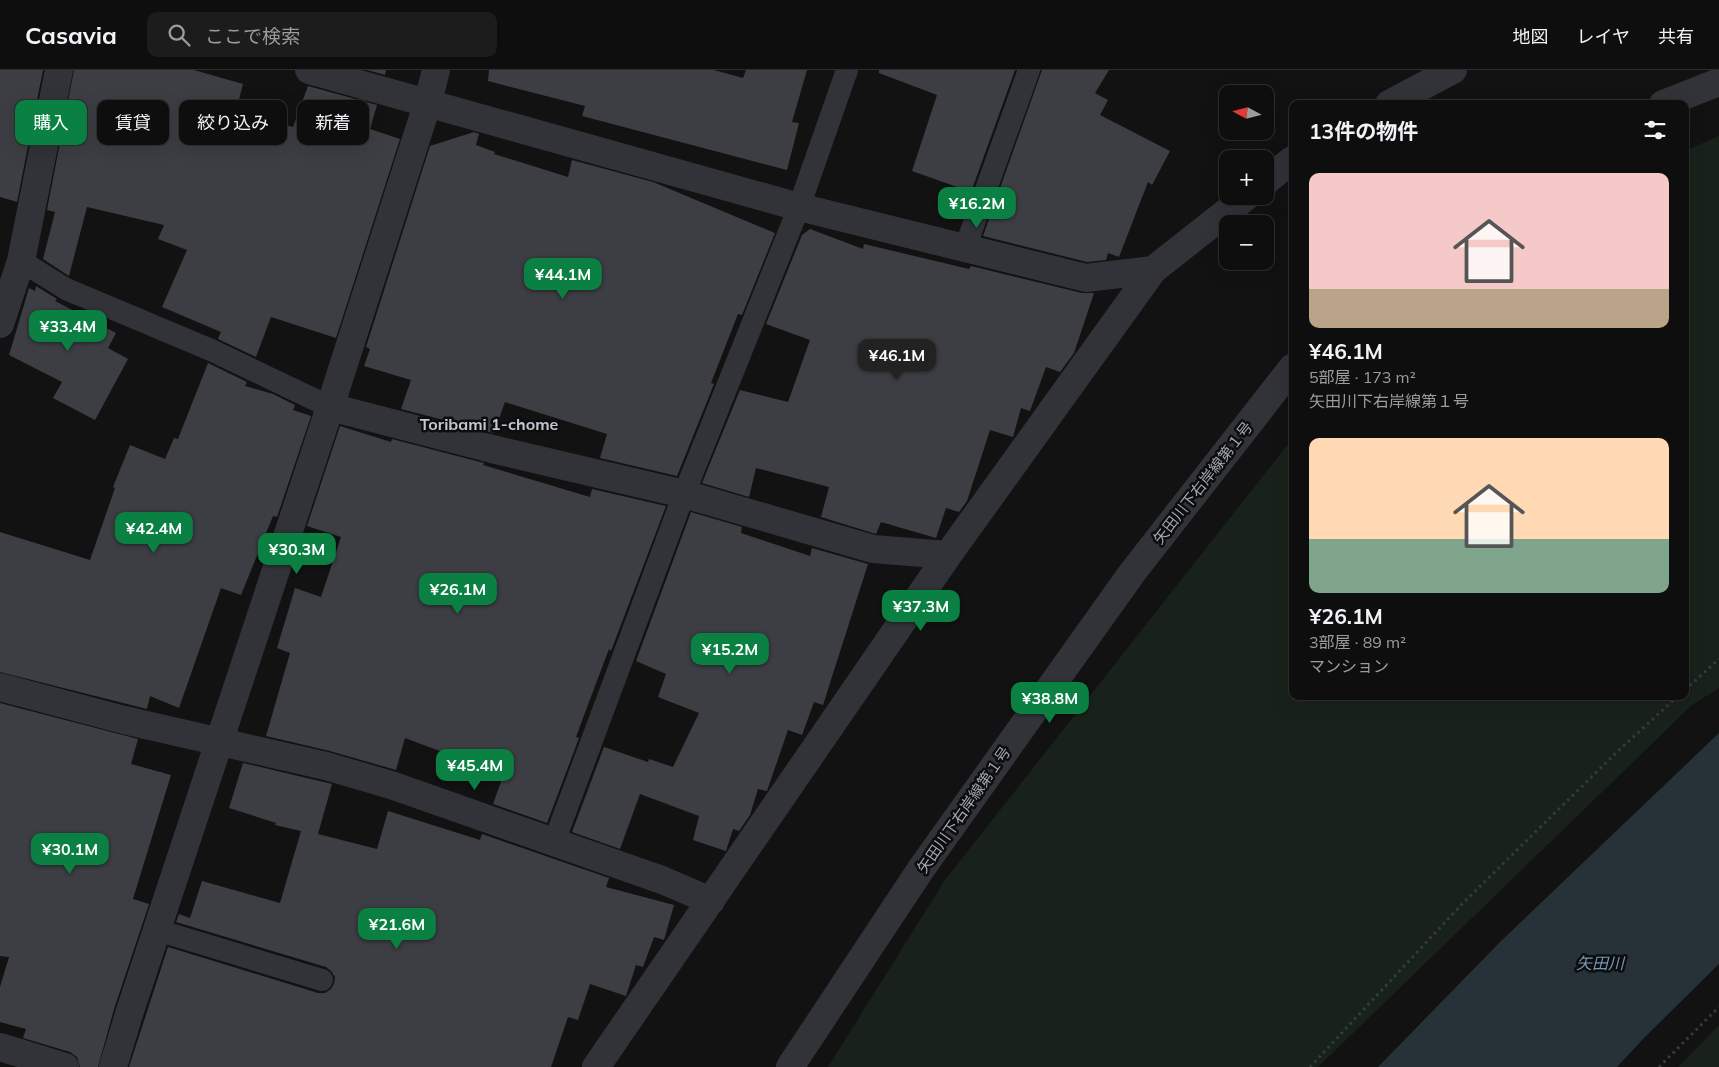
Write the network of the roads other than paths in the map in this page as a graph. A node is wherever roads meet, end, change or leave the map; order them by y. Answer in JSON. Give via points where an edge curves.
{"nodes":[{"id":1,"x":59,"y":70,"type":"edge"},
{"id":2,"x":309,"y":70,"type":"edge"},
{"id":3,"x":436,"y":70,"type":"edge"},
{"id":4,"x":847,"y":70,"type":"edge"},
{"id":5,"x":1029,"y":70,"type":"edge"},
{"id":6,"x":1453,"y":70,"type":"edge"},
{"id":7,"x":1719,"y":82,"type":"edge"},
{"id":8,"x":1397,"y":100,"type":"edge"},
{"id":9,"x":1672,"y":100,"type":"edge"},
{"id":10,"x":428,"y":102,"type":"junction"},
{"id":11,"x":1289,"y":162,"type":"edge"},
{"id":12,"x":1274,"y":175,"type":"edge"},
{"id":13,"x":1235,"y":205,"type":"edge"},
{"id":14,"x":799,"y":207,"type":"junction"},
{"id":15,"x":965,"y":248,"type":"junction"},
{"id":16,"x":21,"y":261,"type":"junction"},
{"id":17,"x":1153,"y":270,"type":"junction"},
{"id":18,"x":0,"y":324,"type":"edge"},
{"id":19,"x":1289,"y":372,"type":"edge"},
{"id":20,"x":330,"y":407,"type":"junction"},
{"id":21,"x":684,"y":494,"type":"junction"},
{"id":22,"x":948,"y":556,"type":"junction"},
{"id":23,"x":0,"y":687,"type":"edge"},
{"id":24,"x":220,"y":741,"type":"junction"},
{"id":25,"x":554,"y":842,"type":"junction"},
{"id":26,"x":711,"y":901,"type":"junction"},
{"id":27,"x":158,"y":930,"type":"junction"},
{"id":28,"x":322,"y":980,"type":"dead end"},
{"id":29,"x":0,"y":1047,"type":"edge"},
{"id":30,"x":65,"y":1067,"type":"edge"},
{"id":31,"x":114,"y":1067,"type":"edge"},
{"id":32,"x":596,"y":1067,"type":"edge"},
{"id":33,"x":790,"y":1067,"type":"edge"}],
"edges":[{"from":1,"to":16,"type":"street"},
{"from":2,"to":10,"type":"street"},
{"from":3,"to":10,"type":"street"},
{"from":4,"to":14,"type":"lane"},
{"from":5,"to":15,"type":"lane"},
{"from":6,"to":8,"type":"street"},
{"from":7,"to":9,"type":"street"},
{"from":10,"to":14,"type":"street"},
{"from":10,"to":20,"type":"street"},
{"from":11,"to":12,"type":"street"},
{"from":13,"to":17,"type":"street"},
{"from":14,"to":15,"type":"street"},
{"from":14,"to":21,"type":"lane"},
{"from":15,"to":17,"type":"street","via":[[1086,278]]},
{"from":16,"to":18,"type":"street"},
{"from":16,"to":20,"type":"lane","via":[[66,288],[210,350]]},
{"from":17,"to":22,"type":"street"},
{"from":19,"to":33,"type":"street","name":"矢田川下右岸線第１号","via":[[1132,573],[921,870]]},
{"from":20,"to":21,"type":"street"},
{"from":20,"to":24,"type":"street"},
{"from":21,"to":22,"type":"street","via":[[873,549]]},
{"from":21,"to":25,"type":"lane"},
{"from":22,"to":26,"type":"street"},
{"from":23,"to":24,"type":"street"},
{"from":24,"to":25,"type":"street","via":[[392,784]]},
{"from":24,"to":27,"type":"street"},
{"from":25,"to":26,"type":"street"},
{"from":26,"to":32,"type":"street"},
{"from":27,"to":28,"type":"lane"},
{"from":27,"to":31,"type":"street"},
{"from":29,"to":30,"type":"street"}]}
